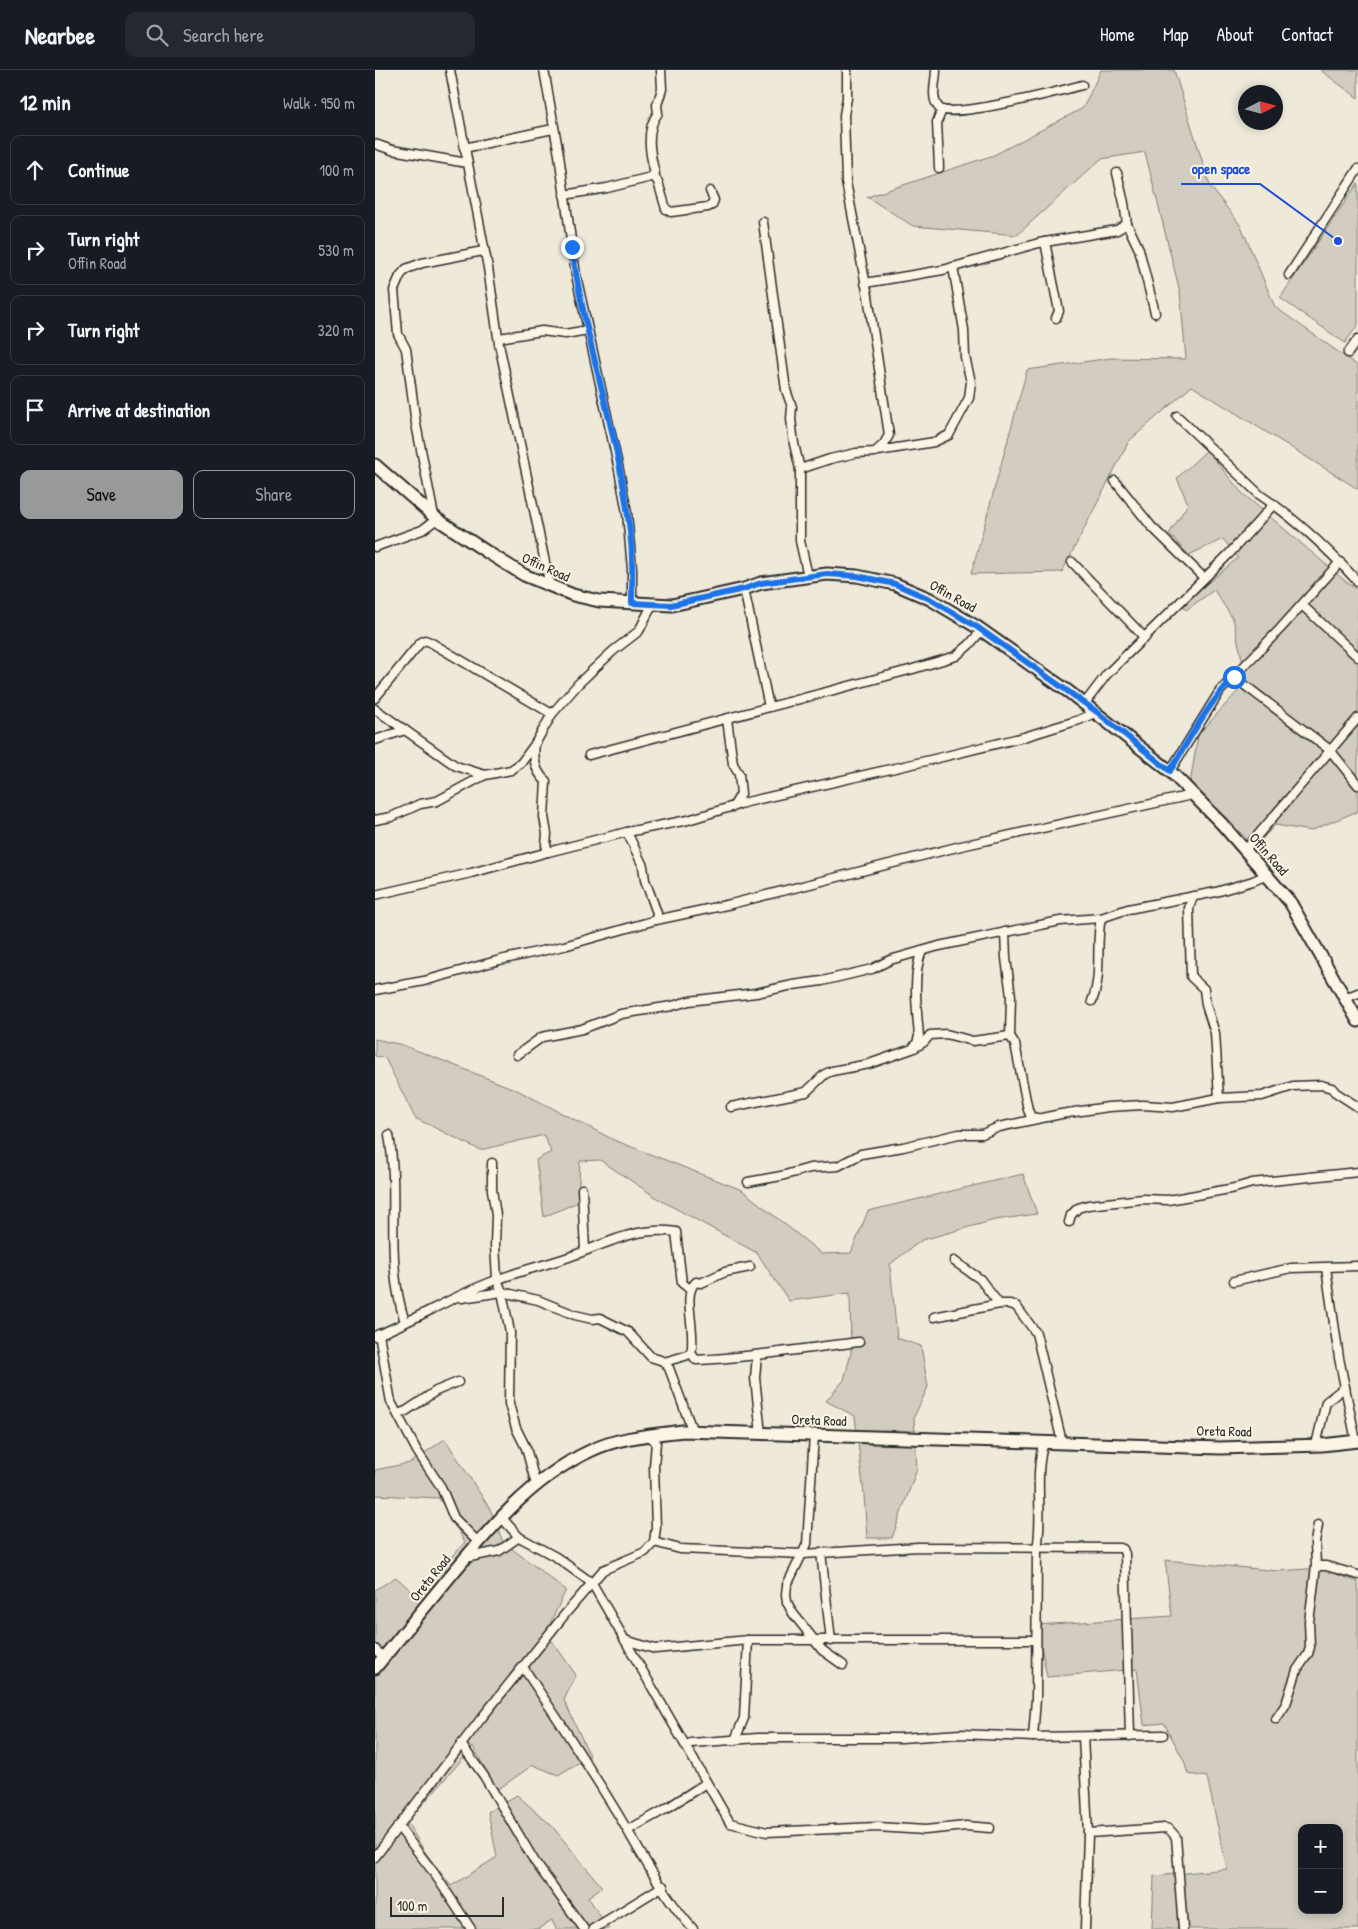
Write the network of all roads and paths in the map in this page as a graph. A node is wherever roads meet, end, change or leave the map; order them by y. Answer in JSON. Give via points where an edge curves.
{"nodes":[{"id":1,"x":450,"y":70,"type":"edge"},
{"id":2,"x":544,"y":70,"type":"edge"},
{"id":3,"x":661,"y":70,"type":"edge"},
{"id":4,"x":847,"y":70,"type":"edge"},
{"id":5,"x":936,"y":70,"type":"edge"},
{"id":6,"x":1082,"y":85,"type":"dead end"},
{"id":7,"x":942,"y":110,"type":"junction"},
{"id":8,"x":553,"y":129,"type":"junction"},
{"id":9,"x":375,"y":144,"type":"edge"},
{"id":10,"x":464,"y":148,"type":"junction"},
{"id":11,"x":467,"y":163,"type":"junction"},
{"id":12,"x":939,"y":168,"type":"dead end"},
{"id":13,"x":1358,"y":169,"type":"edge"},
{"id":14,"x":1117,"y":173,"type":"dead end"},
{"id":15,"x":653,"y":175,"type":"junction"},
{"id":16,"x":710,"y":191,"type":"dead end"},
{"id":17,"x":564,"y":194,"type":"junction"},
{"id":18,"x":763,"y":222,"type":"dead end"},
{"id":19,"x":1127,"y":224,"type":"junction"},
{"id":20,"x":1045,"y":242,"type":"junction"},
{"id":21,"x":483,"y":250,"type":"junction"},
{"id":22,"x":953,"y":267,"type":"junction"},
{"id":23,"x":1289,"y":275,"type":"dead end"},
{"id":24,"x":865,"y":283,"type":"junction"},
{"id":25,"x":1155,"y":313,"type":"dead end"},
{"id":26,"x":1056,"y":318,"type":"dead end"},
{"id":27,"x":588,"y":330,"type":"junction"},
{"id":28,"x":499,"y":338,"type":"junction"},
{"id":29,"x":1358,"y":339,"type":"edge"},
{"id":30,"x":1348,"y":353,"type":"dead end"},
{"id":31,"x":1177,"y":416,"type":"dead end"},
{"id":32,"x":875,"y":452,"type":"junction"},
{"id":33,"x":375,"y":465,"type":"edge"},
{"id":34,"x":800,"y":469,"type":"junction"},
{"id":35,"x":1115,"y":480,"type":"dead end"},
{"id":36,"x":1274,"y":504,"type":"junction"},
{"id":37,"x":435,"y":517,"type":"junction"},
{"id":38,"x":375,"y":547,"type":"edge"},
{"id":39,"x":1072,"y":562,"type":"dead end"},
{"id":40,"x":1340,"y":562,"type":"junction"},
{"id":41,"x":808,"y":576,"type":"junction"},
{"id":42,"x":1204,"y":578,"type":"junction"},
{"id":43,"x":1358,"y":582,"type":"edge"},
{"id":44,"x":550,"y":586,"type":"junction"},
{"id":45,"x":744,"y":589,"type":"junction"},
{"id":46,"x":632,"y":603,"type":"junction"},
{"id":47,"x":1301,"y":604,"type":"junction"},
{"id":48,"x":652,"y":605,"type":"junction"},
{"id":49,"x":982,"y":630,"type":"junction"},
{"id":50,"x":1145,"y":638,"type":"junction"},
{"id":51,"x":1358,"y":657,"type":"edge"},
{"id":52,"x":1234,"y":677,"type":"junction"},
{"id":53,"x":375,"y":698,"type":"edge"},
{"id":54,"x":1085,"y":703,"type":"junction"},
{"id":55,"x":769,"y":707,"type":"junction"},
{"id":56,"x":375,"y":709,"type":"edge"},
{"id":57,"x":1097,"y":712,"type":"junction"},
{"id":58,"x":552,"y":714,"type":"junction"},
{"id":59,"x":1358,"y":718,"type":"edge"},
{"id":60,"x":727,"y":719,"type":"junction"},
{"id":61,"x":405,"y":730,"type":"junction"},
{"id":62,"x":375,"y":740,"type":"edge"},
{"id":63,"x":535,"y":744,"type":"junction"},
{"id":64,"x":1330,"y":750,"type":"junction"},
{"id":65,"x":589,"y":754,"type":"dead end"},
{"id":66,"x":1170,"y":771,"type":"junction"},
{"id":67,"x":485,"y":776,"type":"junction"},
{"id":68,"x":1358,"y":785,"type":"edge"},
{"id":69,"x":1192,"y":795,"type":"junction"},
{"id":70,"x":733,"y":806,"type":"junction"},
{"id":71,"x":375,"y":820,"type":"edge"},
{"id":72,"x":627,"y":832,"type":"junction"},
{"id":73,"x":1245,"y":850,"type":"junction"},
{"id":74,"x":548,"y":852,"type":"junction"},
{"id":75,"x":1267,"y":875,"type":"junction"},
{"id":76,"x":375,"y":895,"type":"edge"},
{"id":77,"x":1193,"y":896,"type":"junction"},
{"id":78,"x":1101,"y":918,"type":"junction"},
{"id":79,"x":656,"y":920,"type":"junction"},
{"id":80,"x":1005,"y":932,"type":"junction"},
{"id":81,"x":921,"y":951,"type":"junction"},
{"id":82,"x":375,"y":990,"type":"edge"},
{"id":83,"x":1358,"y":992,"type":"edge"},
{"id":84,"x":1345,"y":998,"type":"junction"},
{"id":85,"x":1092,"y":1001,"type":"dead end"},
{"id":86,"x":1358,"y":1021,"type":"edge"},
{"id":87,"x":1010,"y":1036,"type":"junction"},
{"id":88,"x":913,"y":1048,"type":"junction"},
{"id":89,"x":517,"y":1055,"type":"dead end"},
{"id":90,"x":1219,"y":1098,"type":"junction"},
{"id":91,"x":731,"y":1107,"type":"dead end"},
{"id":92,"x":1358,"y":1107,"type":"edge"},
{"id":93,"x":1037,"y":1118,"type":"junction"},
{"id":94,"x":389,"y":1135,"type":"dead end"},
{"id":95,"x":492,"y":1163,"type":"dead end"},
{"id":96,"x":1358,"y":1172,"type":"edge"},
{"id":97,"x":748,"y":1182,"type":"dead end"},
{"id":98,"x":583,"y":1189,"type":"dead end"},
{"id":99,"x":1069,"y":1222,"type":"dead end"},
{"id":100,"x":585,"y":1250,"type":"junction"},
{"id":101,"x":954,"y":1261,"type":"dead end"},
{"id":102,"x":1358,"y":1266,"type":"edge"},
{"id":103,"x":750,"y":1267,"type":"dead end"},
{"id":104,"x":1326,"y":1268,"type":"junction"},
{"id":105,"x":497,"y":1279,"type":"junction"},
{"id":106,"x":1234,"y":1282,"type":"dead end"},
{"id":107,"x":690,"y":1289,"type":"junction"},
{"id":108,"x":502,"y":1292,"type":"junction"},
{"id":109,"x":454,"y":1299,"type":"junction"},
{"id":110,"x":999,"y":1304,"type":"junction"},
{"id":111,"x":934,"y":1317,"type":"dead end"},
{"id":112,"x":405,"y":1322,"type":"junction"},
{"id":113,"x":377,"y":1335,"type":"edge"},
{"id":114,"x":859,"y":1342,"type":"dead end"},
{"id":115,"x":691,"y":1353,"type":"junction"},
{"id":116,"x":757,"y":1355,"type":"junction"},
{"id":117,"x":664,"y":1362,"type":"junction"},
{"id":118,"x":458,"y":1382,"type":"dead end"},
{"id":119,"x":1345,"y":1387,"type":"junction"},
{"id":120,"x":398,"y":1414,"type":"junction"},
{"id":121,"x":693,"y":1432,"type":"junction"},
{"id":122,"x":761,"y":1434,"type":"junction"},
{"id":123,"x":648,"y":1435,"type":"junction"},
{"id":124,"x":814,"y":1435,"type":"junction"},
{"id":125,"x":1357,"y":1441,"type":"edge"},
{"id":126,"x":1044,"y":1442,"type":"junction"},
{"id":127,"x":1062,"y":1442,"type":"junction"},
{"id":128,"x":1316,"y":1445,"type":"junction"},
{"id":129,"x":536,"y":1485,"type":"junction"},
{"id":130,"x":502,"y":1518,"type":"junction"},
{"id":131,"x":1318,"y":1525,"type":"dead end"},
{"id":132,"x":519,"y":1537,"type":"junction"},
{"id":133,"x":478,"y":1542,"type":"junction"},
{"id":134,"x":654,"y":1542,"type":"junction"},
{"id":135,"x":1037,"y":1548,"type":"junction"},
{"id":136,"x":821,"y":1552,"type":"junction"},
{"id":137,"x":803,"y":1554,"type":"junction"},
{"id":138,"x":465,"y":1558,"type":"junction"},
{"id":139,"x":1316,"y":1566,"type":"junction"},
{"id":140,"x":1358,"y":1575,"type":"edge"},
{"id":141,"x":592,"y":1583,"type":"junction"},
{"id":142,"x":625,"y":1640,"type":"junction"},
{"id":143,"x":748,"y":1640,"type":"junction"},
{"id":144,"x":1035,"y":1640,"type":"junction"},
{"id":145,"x":816,"y":1641,"type":"junction"},
{"id":146,"x":831,"y":1641,"type":"junction"},
{"id":147,"x":375,"y":1649,"type":"edge"},
{"id":148,"x":384,"y":1658,"type":"junction"},
{"id":149,"x":843,"y":1665,"type":"dead end"},
{"id":150,"x":523,"y":1667,"type":"junction"},
{"id":151,"x":375,"y":1668,"type":"edge"},
{"id":152,"x":1276,"y":1719,"type":"dead end"},
{"id":153,"x":1163,"y":1735,"type":"dead end"},
{"id":154,"x":1130,"y":1736,"type":"junction"},
{"id":155,"x":1033,"y":1737,"type":"junction"},
{"id":156,"x":1083,"y":1737,"type":"junction"},
{"id":157,"x":735,"y":1740,"type":"junction"},
{"id":158,"x":691,"y":1743,"type":"dead end"},
{"id":159,"x":461,"y":1744,"type":"junction"},
{"id":160,"x":706,"y":1783,"type":"junction"},
{"id":161,"x":398,"y":1826,"type":"junction"},
{"id":162,"x":990,"y":1828,"type":"dead end"},
{"id":163,"x":627,"y":1830,"type":"junction"},
{"id":164,"x":1088,"y":1833,"type":"junction"},
{"id":165,"x":375,"y":1857,"type":"edge"},
{"id":166,"x":663,"y":1886,"type":"junction"},
{"id":167,"x":471,"y":1929,"type":"edge"},
{"id":168,"x":584,"y":1929,"type":"edge"},
{"id":169,"x":593,"y":1929,"type":"edge"},
{"id":170,"x":693,"y":1929,"type":"edge"},
{"id":171,"x":1085,"y":1929,"type":"edge"},
{"id":172,"x":1183,"y":1929,"type":"edge"}],
"edges":[{"from":1,"to":10,"type":"street"},
{"from":2,"to":8,"type":"street"},
{"from":3,"to":15,"type":"street","via":[[661,97],[649,140]]},
{"from":4,"to":24,"type":"street","via":[[844,115],[846,182]]},
{"from":5,"to":7,"type":"street","via":[[935,98],[937,107]]},
{"from":6,"to":7,"type":"street","via":[[973,109]]},
{"from":7,"to":12,"type":"street","via":[[937,122]]},
{"from":8,"to":10,"type":"street"},
{"from":8,"to":17,"type":"street"},
{"from":9,"to":11,"type":"street"},
{"from":10,"to":11,"type":"street"},
{"from":11,"to":21,"type":"street"},
{"from":13,"to":23,"type":"street"},
{"from":14,"to":19,"type":"street"},
{"from":15,"to":16,"type":"street","via":[[666,209],[671,212],[712,205],[714,200]]},
{"from":15,"to":17,"type":"street","via":[[607,188]]},
{"from":17,"to":27,"type":"street"},
{"from":18,"to":34,"type":"street"},
{"from":19,"to":20,"type":"street","via":[[1117,230]]},
{"from":19,"to":25,"type":"street","via":[[1139,248]]},
{"from":20,"to":22,"type":"street"},
{"from":20,"to":26,"type":"street","via":[[1059,310]]},
{"from":21,"to":28,"type":"street"},
{"from":21,"to":37,"type":"street","via":[[406,269],[394,290],[398,334],[406,349],[416,424]]},
{"from":22,"to":24,"type":"street"},
{"from":22,"to":32,"type":"street","via":[[971,382],[969,398],[949,436],[934,442]]},
{"from":24,"to":32,"type":"street","via":[[889,435]]},
{"from":27,"to":28,"type":"street","via":[[565,334],[542,331]]},
{"from":27,"to":46,"type":"street","via":[[627,513],[633,569]]},
{"from":28,"to":44,"type":"street"},
{"from":29,"to":30,"type":"street"},
{"from":31,"to":36,"type":"street","via":[[1260,495]]},
{"from":32,"to":34,"type":"street","via":[[829,459]]},
{"from":33,"to":37,"type":"street","name":"Offin Road"},
{"from":34,"to":41,"type":"street","via":[[800,541]]},
{"from":35,"to":42,"type":"street","via":[[1151,526]]},
{"from":36,"to":40,"type":"street"},
{"from":36,"to":42,"type":"street"},
{"from":37,"to":38,"type":"street","via":[[422,530]]},
{"from":37,"to":44,"type":"street","name":"Offin Road","via":[[507,565]]},
{"from":39,"to":50,"type":"street"},
{"from":40,"to":43,"type":"street"},
{"from":40,"to":47,"type":"street"},
{"from":41,"to":45,"type":"street","name":"Offin Road"},
{"from":41,"to":49,"type":"street","name":"Offin Road","via":[[857,576],[895,584],[930,599]]},
{"from":42,"to":50,"type":"street"},
{"from":44,"to":46,"type":"street","name":"Offin Road","via":[[591,599]]},
{"from":45,"to":48,"type":"street","name":"Offin Road","via":[[671,605]]},
{"from":45,"to":55,"type":"street"},
{"from":46,"to":48,"type":"street","name":"Offin Road"},
{"from":47,"to":51,"type":"street"},
{"from":47,"to":52,"type":"street"},
{"from":48,"to":58,"type":"street","via":[[639,631],[587,674]]},
{"from":49,"to":54,"type":"street","name":"Offin Road"},
{"from":49,"to":55,"type":"street","via":[[956,656]]},
{"from":50,"to":54,"type":"street","via":[[1107,674]]},
{"from":52,"to":64,"type":"street"},
{"from":52,"to":66,"type":"street","via":[[1220,691]]},
{"from":53,"to":58,"type":"street","via":[[425,640]]},
{"from":54,"to":57,"type":"street","name":"Offin Road"},
{"from":55,"to":60,"type":"street"},
{"from":56,"to":61,"type":"street"},
{"from":57,"to":66,"type":"street","name":"Offin Road"},
{"from":57,"to":70,"type":"street","via":[[1024,737]]},
{"from":58,"to":63,"type":"street"},
{"from":59,"to":64,"type":"street"},
{"from":60,"to":65,"type":"street"},
{"from":60,"to":70,"type":"street","via":[[741,794]]},
{"from":61,"to":62,"type":"street"},
{"from":61,"to":67,"type":"street","via":[[456,766]]},
{"from":63,"to":67,"type":"street","via":[[521,763],[511,770]]},
{"from":63,"to":74,"type":"street","via":[[536,769],[545,781],[544,817]]},
{"from":64,"to":68,"type":"street"},
{"from":64,"to":73,"type":"street"},
{"from":66,"to":69,"type":"street","name":"Offin Road"},
{"from":67,"to":71,"type":"street","via":[[437,801]]},
{"from":69,"to":73,"type":"street","name":"Offin Road"},
{"from":69,"to":79,"type":"street","via":[[961,846]]},
{"from":70,"to":72,"type":"street","via":[[688,820]]},
{"from":72,"to":74,"type":"street"},
{"from":72,"to":79,"type":"street","via":[[643,866],[657,913]]},
{"from":73,"to":75,"type":"street","name":"Offin Road"},
{"from":74,"to":76,"type":"street","via":[[471,874]]},
{"from":75,"to":77,"type":"street"},
{"from":75,"to":84,"type":"street","name":"Offin Road","via":[[1290,902]]},
{"from":77,"to":78,"type":"street"},
{"from":77,"to":90,"type":"street","via":[[1189,908],[1189,966],[1191,977],[1204,989],[1208,1015],[1214,1026]]},
{"from":78,"to":80,"type":"street","via":[[1060,921]]},
{"from":78,"to":85,"type":"street","via":[[1099,965]]},
{"from":79,"to":82,"type":"street","via":[[429,980]]},
{"from":80,"to":81,"type":"street"},
{"from":80,"to":87,"type":"street","via":[[1011,996]]},
{"from":81,"to":88,"type":"street","via":[[917,973],[919,1036]]},
{"from":81,"to":89,"type":"street","via":[[872,969],[822,981],[621,1014],[581,1029],[543,1037]]},
{"from":83,"to":84,"type":"street"},
{"from":84,"to":86,"type":"street","name":"Offin Road"},
{"from":87,"to":88,"type":"street","via":[[973,1041],[937,1034],[930,1035]]},
{"from":87,"to":93,"type":"street","via":[[1015,1044],[1027,1110],[1031,1117]]},
{"from":88,"to":91,"type":"street","via":[[869,1064],[832,1070],[806,1092]]},
{"from":90,"to":92,"type":"street","via":[[1262,1096],[1293,1086],[1328,1086]]},
{"from":90,"to":93,"type":"street","via":[[1173,1107],[1108,1107]]},
{"from":93,"to":97,"type":"street","via":[[982,1134],[959,1134],[861,1154],[838,1166],[810,1168]]},
{"from":94,"to":112,"type":"street","via":[[394,1170],[392,1232],[395,1280]]},
{"from":95,"to":105,"type":"street"},
{"from":96,"to":99,"type":"street","via":[[1252,1184],[1168,1200],[1143,1199],[1088,1205],[1078,1208]]},
{"from":98,"to":100,"type":"street"},
{"from":100,"to":105,"type":"street"},
{"from":100,"to":107,"type":"street","via":[[635,1232],[676,1232],[682,1283]]},
{"from":101,"to":110,"type":"street","via":[[980,1278]]},
{"from":102,"to":104,"type":"street"},
{"from":103,"to":107,"type":"street","via":[[696,1282]]},
{"from":104,"to":106,"type":"street","via":[[1291,1268]]},
{"from":104,"to":119,"type":"street"},
{"from":105,"to":108,"type":"street"},
{"from":105,"to":109,"type":"street"},
{"from":107,"to":115,"type":"street"},
{"from":108,"to":109,"type":"street"},
{"from":108,"to":117,"type":"street","via":[[538,1300],[575,1315],[600,1318],[628,1332],[651,1357]]},
{"from":108,"to":129,"type":"street","via":[[510,1332],[509,1404]]},
{"from":109,"to":112,"type":"street"},
{"from":110,"to":111,"type":"street"},
{"from":110,"to":127,"type":"street","via":[[1016,1306],[1036,1333]]},
{"from":112,"to":113,"type":"street"},
{"from":113,"to":120,"type":"street","via":[[391,1402]]},
{"from":114,"to":116,"type":"street"},
{"from":115,"to":116,"type":"street","via":[[696,1360]]},
{"from":115,"to":117,"type":"street"},
{"from":116,"to":122,"type":"street","via":[[755,1378]]},
{"from":117,"to":121,"type":"street"},
{"from":118,"to":120,"type":"street"},
{"from":119,"to":125,"type":"street"},
{"from":119,"to":128,"type":"street","via":[[1326,1402]]},
{"from":120,"to":133,"type":"street","via":[[441,1487],[454,1518]]},
{"from":121,"to":122,"type":"street","name":"Oreta Road"},
{"from":121,"to":123,"type":"street","name":"Oreta Road"},
{"from":122,"to":124,"type":"street","name":"Oreta Road"},
{"from":123,"to":129,"type":"street","name":"Oreta Road","via":[[632,1436],[591,1450]]},
{"from":123,"to":134,"type":"street","via":[[656,1442]]},
{"from":124,"to":126,"type":"street","name":"Oreta Road"},
{"from":124,"to":137,"type":"street","via":[[807,1544]]},
{"from":125,"to":128,"type":"street","name":"Oreta Road"},
{"from":126,"to":127,"type":"street","name":"Oreta Road"},
{"from":126,"to":135,"type":"street","via":[[1038,1466],[1040,1529]]},
{"from":127,"to":128,"type":"street","name":"Oreta Road","via":[[1221,1448]]},
{"from":129,"to":130,"type":"street","name":"Oreta Road"},
{"from":130,"to":132,"type":"street"},
{"from":130,"to":133,"type":"street","name":"Oreta Road"},
{"from":131,"to":139,"type":"street"},
{"from":132,"to":138,"type":"street","via":[[499,1551]]},
{"from":132,"to":141,"type":"street","via":[[556,1556]]},
{"from":133,"to":138,"type":"street","name":"Oreta Road"},
{"from":134,"to":137,"type":"street","via":[[680,1549]]},
{"from":134,"to":141,"type":"street","via":[[645,1552],[603,1570]]},
{"from":135,"to":136,"type":"street","via":[[918,1547]]},
{"from":135,"to":144,"type":"street"},
{"from":135,"to":154,"type":"street","via":[[1123,1549]]},
{"from":136,"to":137,"type":"street"},
{"from":136,"to":146,"type":"street"},
{"from":137,"to":145,"type":"street","via":[[787,1585],[787,1602]]},
{"from":138,"to":148,"type":"street","name":"Oreta Road"},
{"from":139,"to":140,"type":"street"},
{"from":139,"to":152,"type":"street","via":[[1309,1622],[1310,1647],[1297,1670],[1286,1704]]},
{"from":141,"to":142,"type":"street"},
{"from":141,"to":150,"type":"street"},
{"from":142,"to":143,"type":"street","via":[[655,1649]]},
{"from":142,"to":160,"type":"street"},
{"from":143,"to":145,"type":"street"},
{"from":143,"to":157,"type":"street","via":[[744,1718]]},
{"from":144,"to":146,"type":"street"},
{"from":144,"to":155,"type":"street"},
{"from":145,"to":146,"type":"street"},
{"from":145,"to":149,"type":"street"},
{"from":147,"to":148,"type":"street"},
{"from":148,"to":151,"type":"street","name":"Oreta Road"},
{"from":150,"to":159,"type":"street"},
{"from":150,"to":163,"type":"street"},
{"from":153,"to":154,"type":"street"},
{"from":154,"to":156,"type":"street"},
{"from":155,"to":156,"type":"street"},
{"from":155,"to":157,"type":"street","via":[[959,1734]]},
{"from":156,"to":164,"type":"street"},
{"from":157,"to":158,"type":"street"},
{"from":159,"to":161,"type":"street"},
{"from":159,"to":168,"type":"street","via":[[535,1862]]},
{"from":160,"to":162,"type":"street","via":[[730,1824],[767,1832],[877,1827],[925,1830],[966,1826]]},
{"from":160,"to":163,"type":"street"},
{"from":161,"to":165,"type":"street"},
{"from":161,"to":167,"type":"street"},
{"from":163,"to":166,"type":"street"},
{"from":164,"to":171,"type":"street"},
{"from":164,"to":172,"type":"street","via":[[1165,1828],[1173,1832]]},
{"from":166,"to":169,"type":"street"},
{"from":166,"to":170,"type":"street"}]}
